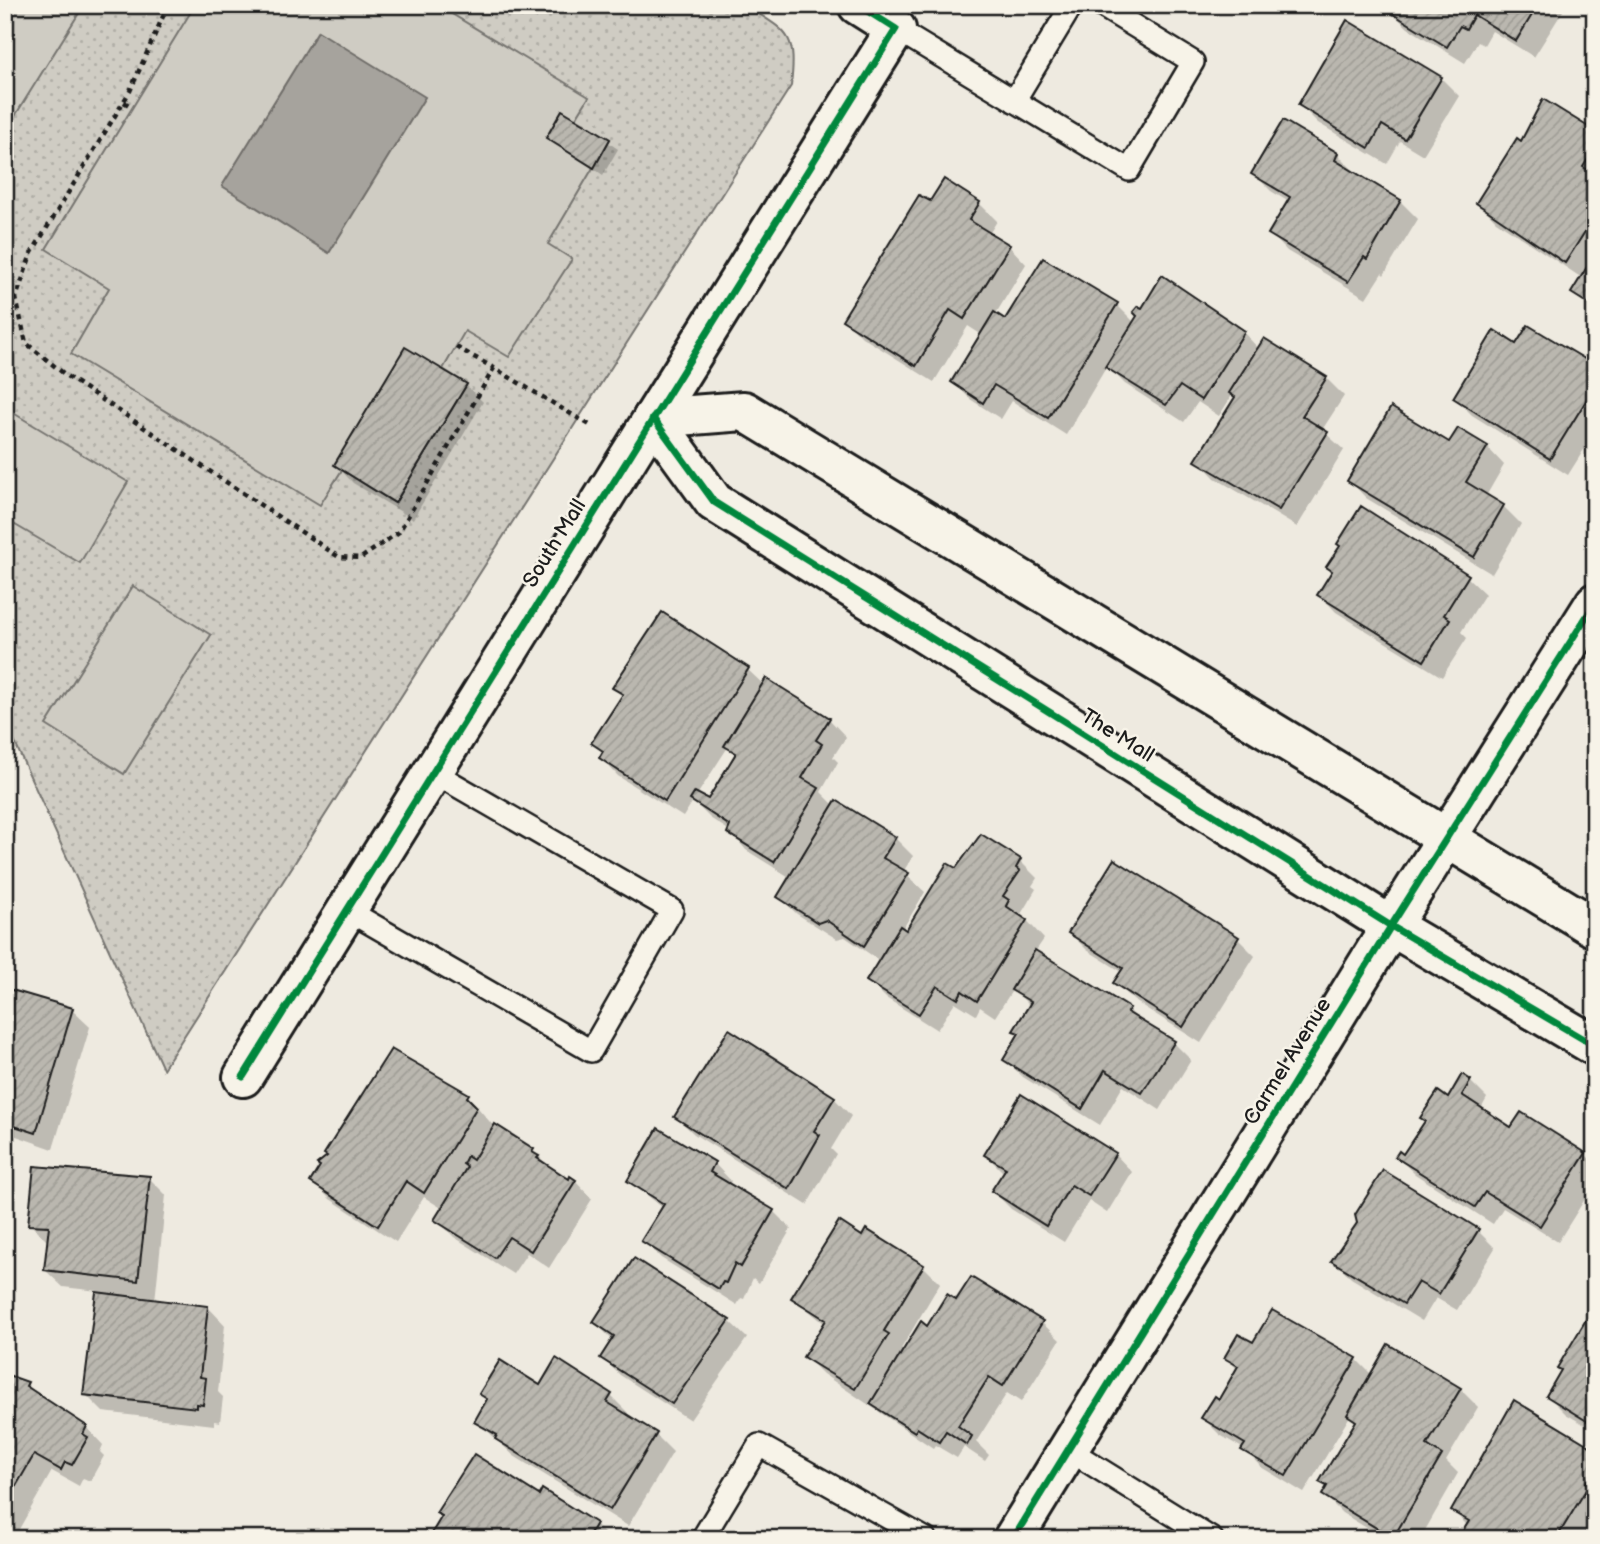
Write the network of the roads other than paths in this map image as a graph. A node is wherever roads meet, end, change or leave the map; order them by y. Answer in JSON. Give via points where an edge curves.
{"nodes":[{"id":1,"x":858,"y":5,"type":"edge"},
{"id":2,"x":1072,"y":5,"type":"edge"},
{"id":3,"x":1100,"y":5,"type":"edge"},
{"id":4,"x":896,"y":29,"type":"junction"},
{"id":5,"x":1014,"y":101,"type":"junction"},
{"id":6,"x":653,"y":418,"type":"junction"},
{"id":7,"x":1595,"y":603,"type":"edge"},
{"id":8,"x":433,"y":772,"type":"junction"},
{"id":9,"x":1447,"y":838,"type":"junction"},
{"id":10,"x":347,"y":909,"type":"junction"},
{"id":11,"x":1391,"y":926,"type":"junction"},
{"id":12,"x":1595,"y":928,"type":"edge"},
{"id":13,"x":1595,"y":1046,"type":"edge"},
{"id":14,"x":243,"y":1077,"type":"dead end"},
{"id":15,"x":1069,"y":1450,"type":"junction"},
{"id":16,"x":702,"y":1539,"type":"edge"},
{"id":17,"x":926,"y":1539,"type":"edge"},
{"id":18,"x":1013,"y":1539,"type":"edge"},
{"id":19,"x":1212,"y":1539,"type":"edge"}],
"edges":[{"from":1,"to":4,"type":"street"},
{"from":2,"to":5,"type":"lane"},
{"from":3,"to":5,"type":"lane","via":[[1193,62],[1129,170]]},
{"from":4,"to":5,"type":"lane"},
{"from":4,"to":6,"type":"street","name":"South Mall"},
{"from":6,"to":8,"type":"street","name":"South Mall"},
{"from":6,"to":9,"type":"street","via":[[744,411]]},
{"from":6,"to":11,"type":"street","name":"The Mall","via":[[714,502]]},
{"from":7,"to":9,"type":"street","name":"Carmel Avenue"},
{"from":8,"to":10,"type":"street","name":"South Mall"},
{"from":8,"to":10,"type":"lane","via":[[672,910],[591,1051]]},
{"from":9,"to":11,"type":"street","name":"Carmel Avenue"},
{"from":9,"to":12,"type":"street"},
{"from":10,"to":14,"type":"street","name":"South Mall"},
{"from":11,"to":13,"type":"street","name":"The Mall"},
{"from":11,"to":15,"type":"street","name":"Carmel Avenue"},
{"from":15,"to":18,"type":"street","name":"Carmel Avenue"},
{"from":15,"to":19,"type":"lane"},
{"from":16,"to":17,"type":"lane","via":[[759,1445]]}]}
